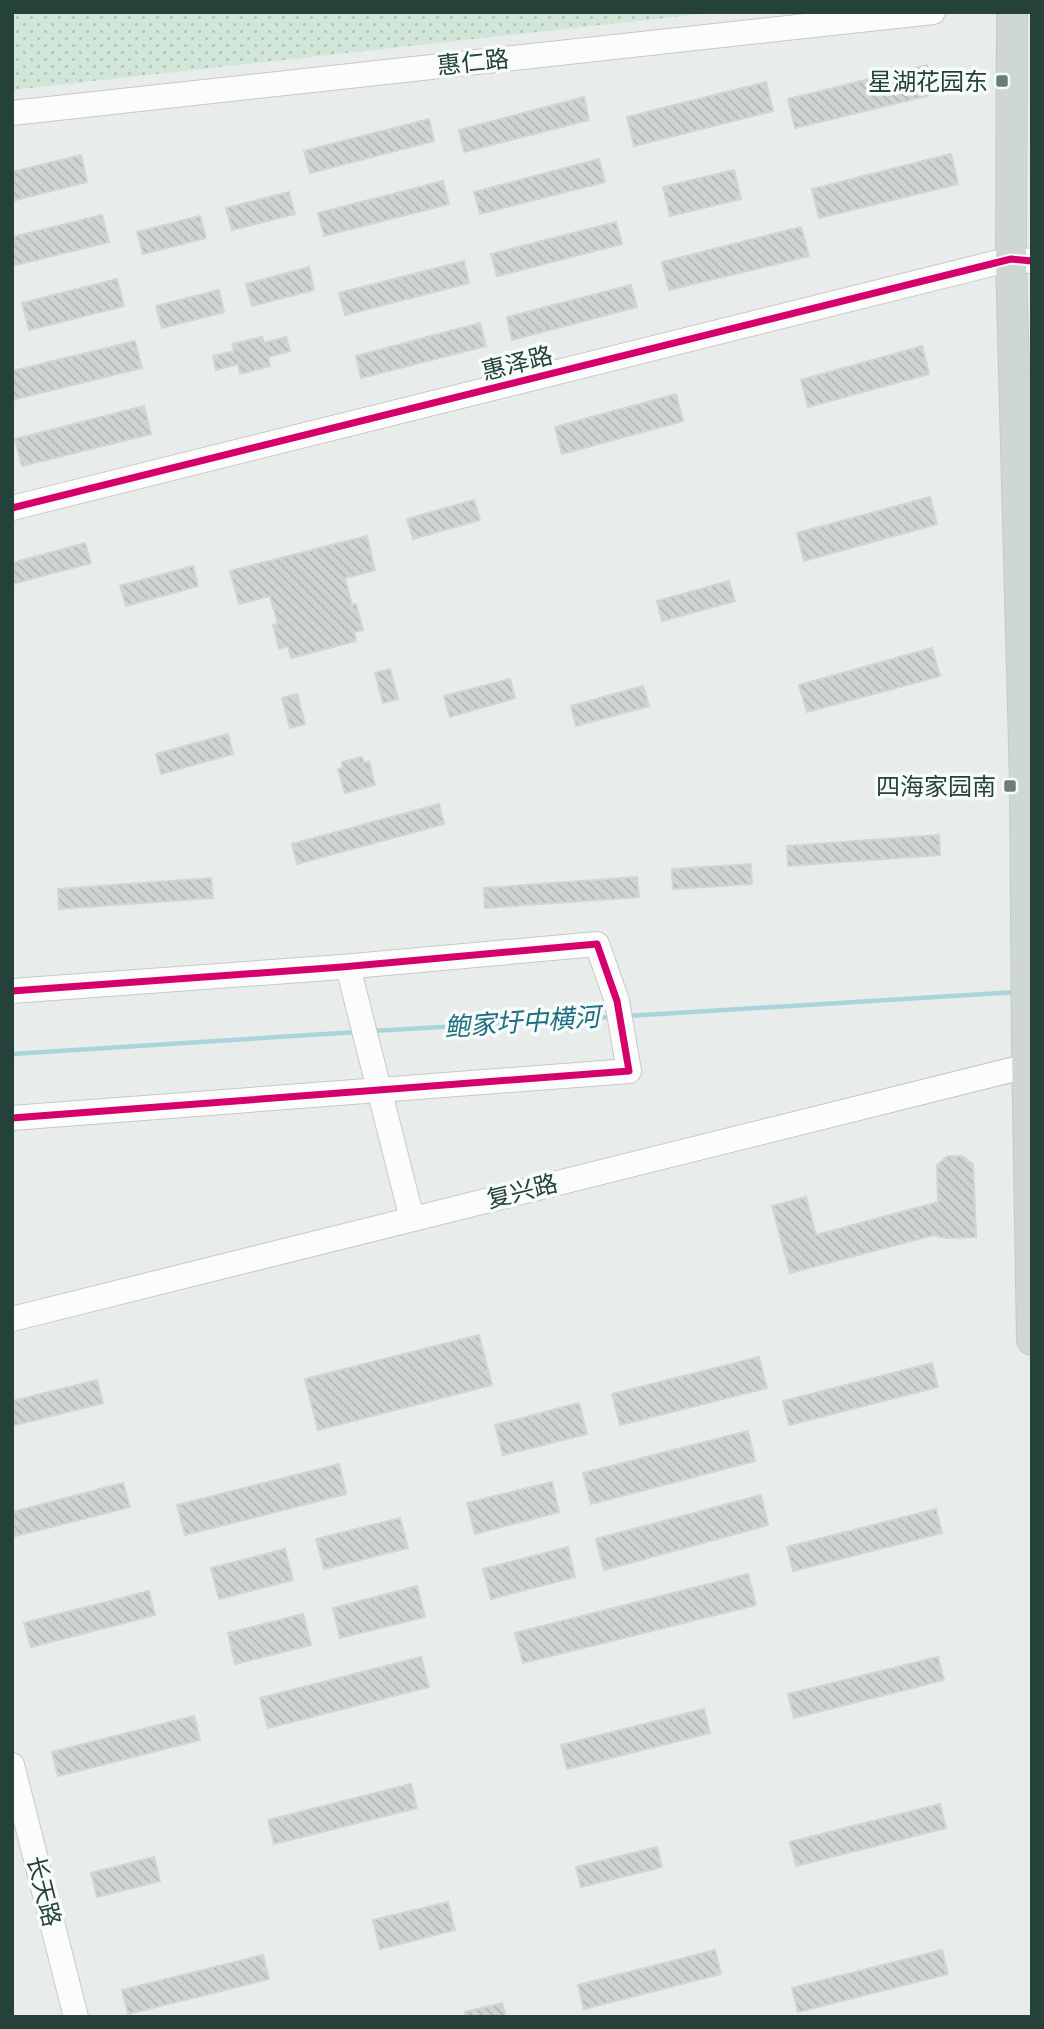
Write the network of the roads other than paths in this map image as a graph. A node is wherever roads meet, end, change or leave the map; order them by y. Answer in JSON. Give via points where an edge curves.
{"nodes":[{"id":1,"x":933,"y":12,"type":"edge"},
{"id":2,"x":1012,"y":12,"type":"edge"},
{"id":3,"x":12,"y":113,"type":"edge"},
{"id":4,"x":1021,"y":260,"type":"edge"},
{"id":5,"x":12,"y":508,"type":"edge"},
{"id":6,"x":348,"y":967,"type":"junction"},
{"id":7,"x":12,"y":991,"type":"edge"},
{"id":8,"x":1029,"y":1057,"type":"edge"},
{"id":9,"x":381,"y":1090,"type":"junction"},
{"id":10,"x":12,"y":1118,"type":"edge"},
{"id":11,"x":410,"y":1212,"type":"junction"},
{"id":12,"x":12,"y":1304,"type":"edge"},
{"id":13,"x":12,"y":1320,"type":"edge"},
{"id":14,"x":1032,"y":1339,"type":"edge"},
{"id":15,"x":12,"y":1765,"type":"edge"},
{"id":16,"x":76,"y":2017,"type":"edge"}],
"edges":[{"from":1,"to":3,"type":"street","name":"惠仁路"},
{"from":2,"to":4,"type":"main road"},
{"from":4,"to":5,"type":"street","name":"惠泽路"},
{"from":4,"to":8,"type":"main road"},
{"from":6,"to":7,"type":"street"},
{"from":6,"to":9,"type":"street"},
{"from":6,"to":9,"type":"street","via":[[597,944],[617,1001],[629,1071]]},
{"from":8,"to":11,"type":"street","name":"复兴路"},
{"from":8,"to":14,"type":"main road"},
{"from":9,"to":10,"type":"street"},
{"from":9,"to":11,"type":"street"},
{"from":11,"to":12,"type":"street","name":"复兴路"},
{"from":11,"to":13,"type":"street","name":"复兴路"},
{"from":15,"to":16,"type":"street","name":"长天路"}]}
